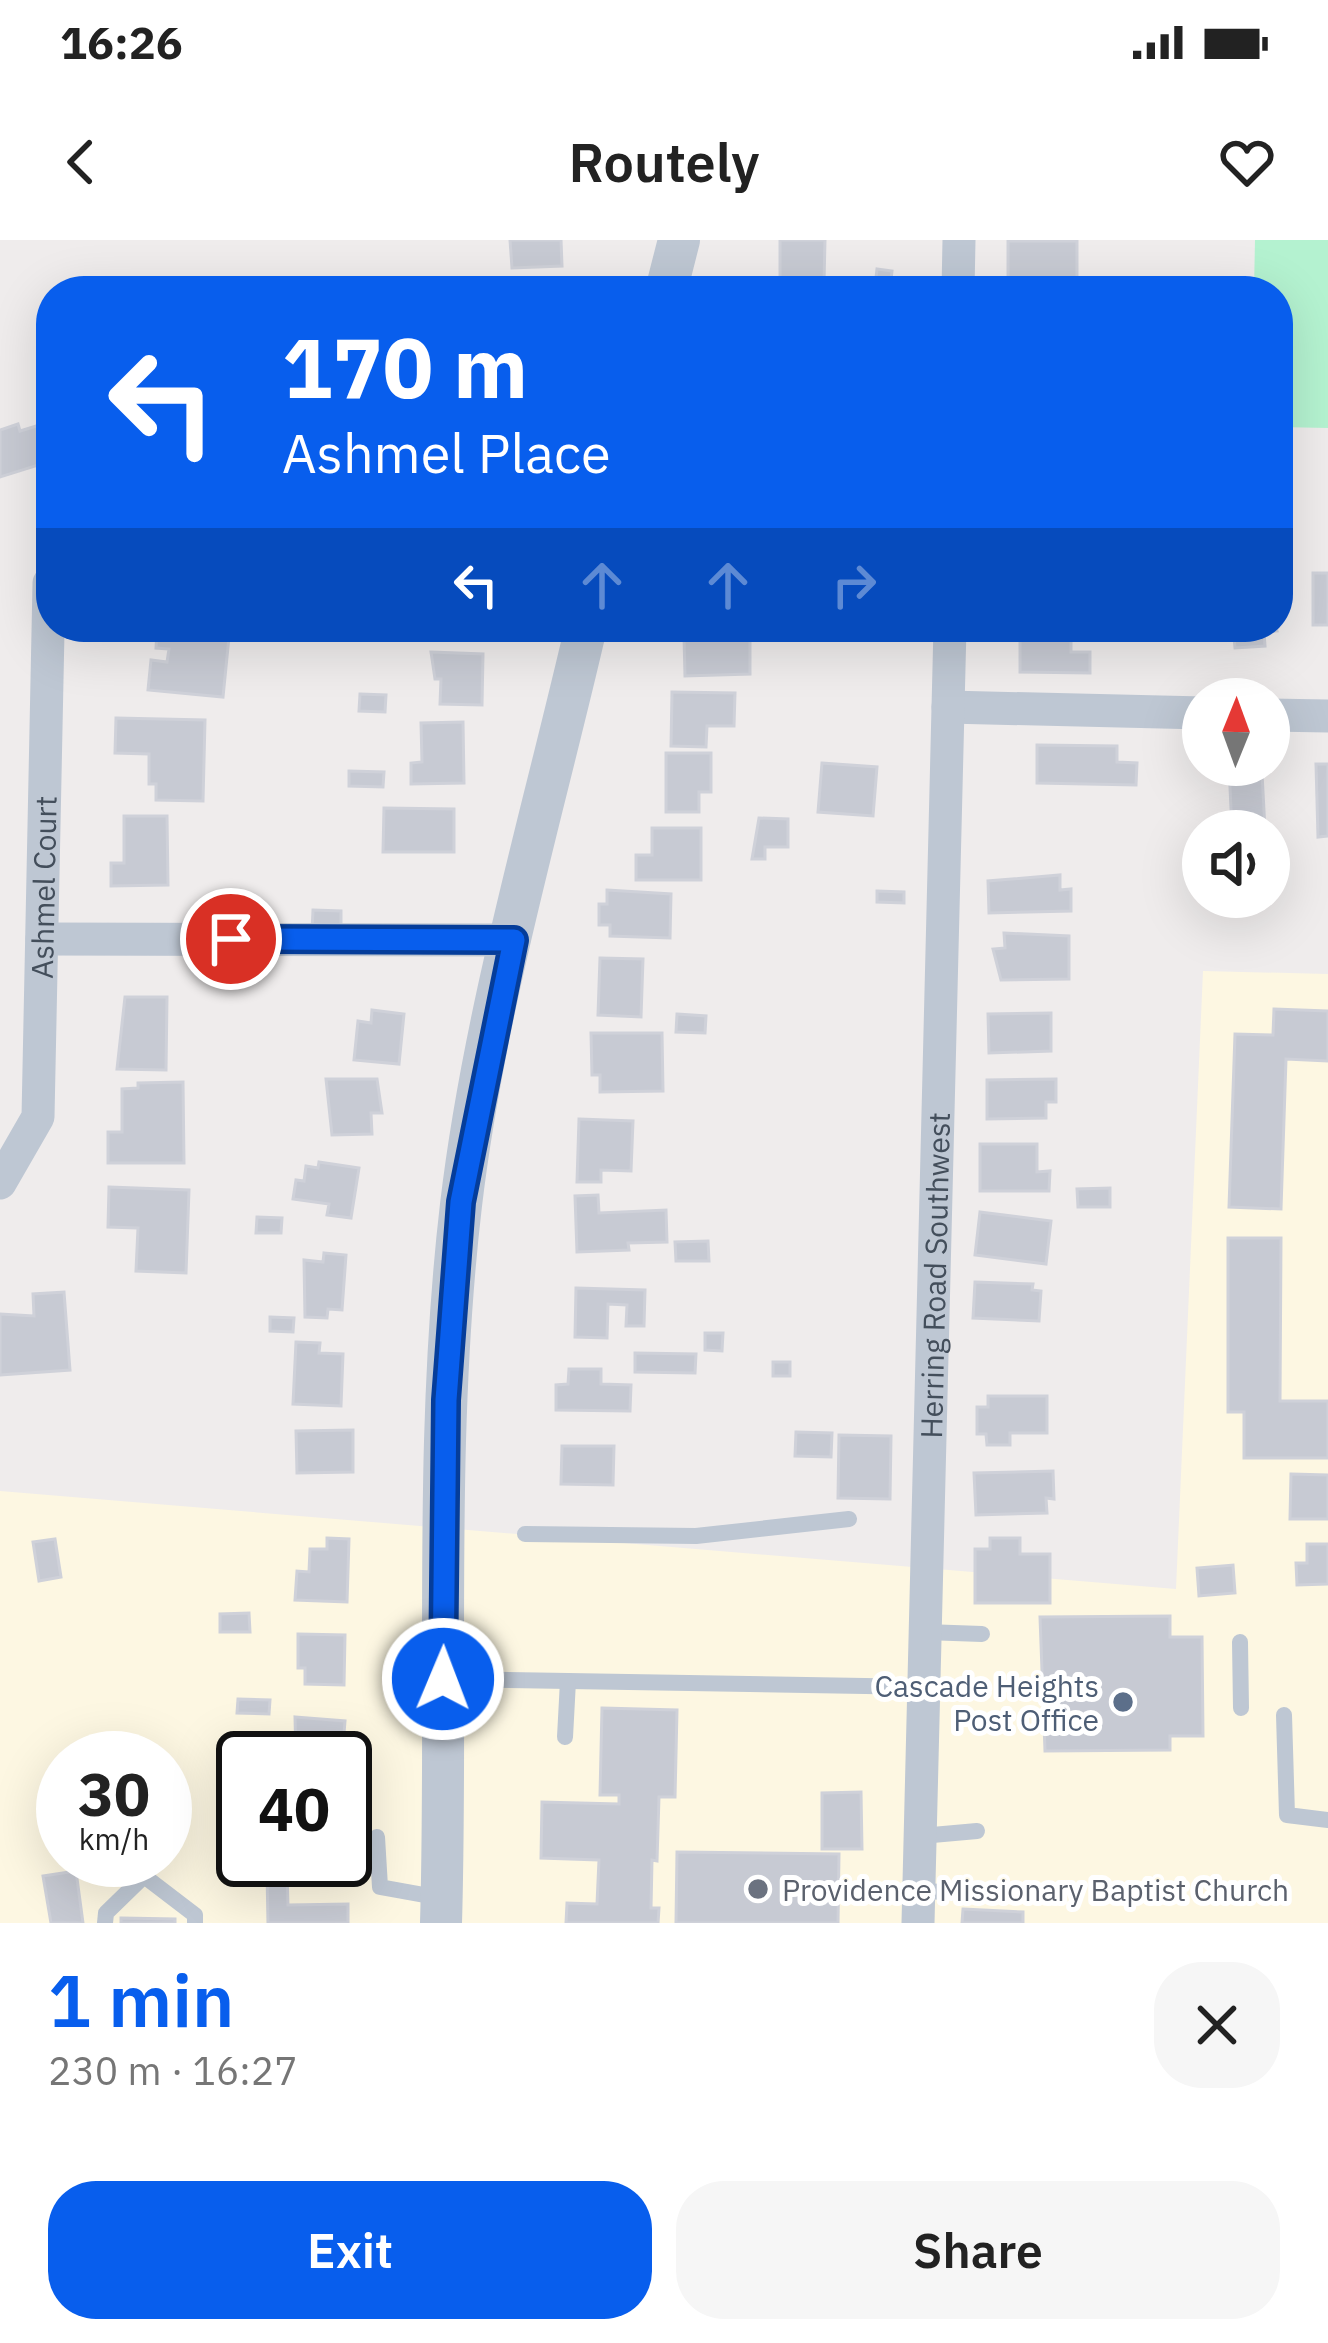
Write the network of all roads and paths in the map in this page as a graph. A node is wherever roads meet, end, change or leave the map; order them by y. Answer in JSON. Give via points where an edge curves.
{"nodes":[{"id":1,"x":679,"y":240,"type":"edge"},
{"id":2,"x":959,"y":240,"type":"edge"},
{"id":3,"x":670,"y":276,"type":"edge"},
{"id":4,"x":958,"y":276,"type":"edge"},
{"id":5,"x":48,"y":642,"type":"edge"},
{"id":6,"x":583,"y":642,"type":"edge"},
{"id":7,"x":950,"y":642,"type":"edge"},
{"id":8,"x":948,"y":707,"type":"junction"},
{"id":9,"x":1182,"y":713,"type":"edge"},
{"id":10,"x":1290,"y":715,"type":"edge"},
{"id":11,"x":1328,"y":716,"type":"edge"},
{"id":12,"x":42,"y":939,"type":"junction"},
{"id":13,"x":514,"y":940,"type":"junction"},
{"id":14,"x":0,"y":1183,"type":"edge"},
{"id":15,"x":849,"y":1519,"type":"dead end"},
{"id":16,"x":525,"y":1534,"type":"dead end"},
{"id":17,"x":926,"y":1632,"type":"junction"},
{"id":18,"x":982,"y":1634,"type":"dead end"},
{"id":19,"x":1240,"y":1642,"type":"dead end"},
{"id":20,"x":443,"y":1679,"type":"junction"},
{"id":21,"x":568,"y":1681,"type":"junction"},
{"id":22,"x":924,"y":1687,"type":"junction"},
{"id":23,"x":1241,"y":1708,"type":"dead end"},
{"id":24,"x":1285,"y":1715,"type":"dead end"},
{"id":25,"x":565,"y":1737,"type":"dead end"},
{"id":26,"x":1328,"y":1820,"type":"edge"},
{"id":27,"x":977,"y":1831,"type":"dead end"},
{"id":28,"x":377,"y":1837,"type":"dead end"},
{"id":29,"x":921,"y":1837,"type":"junction"},
{"id":30,"x":126,"y":1887,"type":"edge"},
{"id":31,"x":163,"y":1887,"type":"edge"},
{"id":32,"x":1031,"y":1895,"type":"dead end"},
{"id":33,"x":919,"y":1907,"type":"edge"},
{"id":34,"x":442,"y":1911,"type":"edge"},
{"id":35,"x":106,"y":1923,"type":"edge"},
{"id":36,"x":195,"y":1923,"type":"edge"}],
"edges":[{"from":1,"to":3,"type":"street"},
{"from":2,"to":4,"type":"street"},
{"from":5,"to":12,"type":"street","name":"Ashmel Court"},
{"from":6,"to":13,"type":"street"},
{"from":7,"to":8,"type":"street","name":"Herring Road Southwest"},
{"from":8,"to":9,"type":"street"},
{"from":8,"to":17,"type":"street","name":"Herring Road Southwest"},
{"from":10,"to":11,"type":"street"},
{"from":12,"to":13,"type":"street"},
{"from":12,"to":14,"type":"street","name":"Ashmel Court","via":[[38,1117]]},
{"from":13,"to":20,"type":"street","via":[[461,1202],[446,1400]]},
{"from":15,"to":16,"type":"lane","via":[[696,1536]]},
{"from":17,"to":18,"type":"lane"},
{"from":17,"to":22,"type":"street","name":"Herring Road Southwest"},
{"from":19,"to":23,"type":"lane"},
{"from":20,"to":21,"type":"lane"},
{"from":20,"to":34,"type":"street"},
{"from":21,"to":22,"type":"lane"},
{"from":21,"to":25,"type":"lane"},
{"from":22,"to":29,"type":"street","name":"Herring Road Southwest"},
{"from":24,"to":26,"type":"lane","via":[[1287,1815]]},
{"from":27,"to":29,"type":"lane"},
{"from":28,"to":34,"type":"lane","via":[[380,1887]]},
{"from":29,"to":33,"type":"street","name":"Herring Road Southwest"},
{"from":30,"to":35,"type":"lane"},
{"from":31,"to":36,"type":"lane"},
{"from":32,"to":33,"type":"lane"}]}
